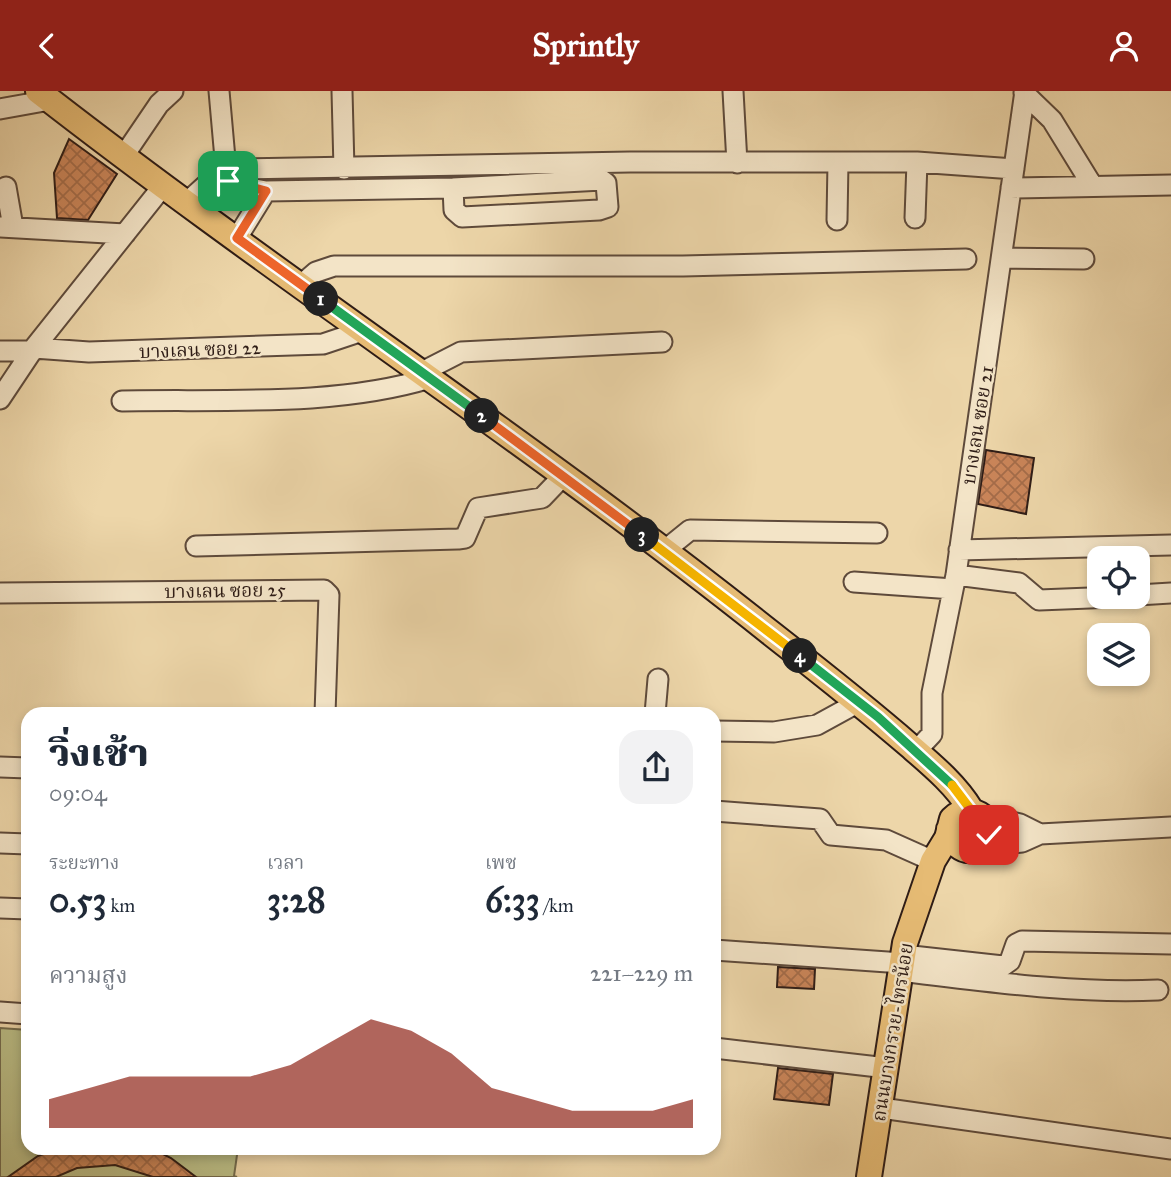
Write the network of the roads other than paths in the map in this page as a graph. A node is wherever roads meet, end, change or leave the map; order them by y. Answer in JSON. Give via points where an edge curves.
{"nodes":[{"id":1,"x":173,"y":91,"type":"edge"},
{"id":2,"x":219,"y":91,"type":"edge"},
{"id":3,"x":342,"y":91,"type":"edge"},
{"id":4,"x":733,"y":91,"type":"edge"},
{"id":5,"x":1025,"y":92,"type":"edge"},
{"id":6,"x":44,"y":96,"type":"edge"},
{"id":7,"x":0,"y":109,"type":"edge"},
{"id":8,"x":123,"y":157,"type":"junction"},
{"id":9,"x":838,"y":162,"type":"junction"},
{"id":10,"x":917,"y":162,"type":"junction"},
{"id":11,"x":737,"y":163,"type":"junction"},
{"id":12,"x":344,"y":169,"type":"junction"},
{"id":13,"x":222,"y":173,"type":"junction"},
{"id":14,"x":1013,"y":178,"type":"junction"},
{"id":15,"x":1092,"y":185,"type":"junction"},
{"id":16,"x":1171,"y":185,"type":"edge"},
{"id":17,"x":163,"y":186,"type":"junction"},
{"id":18,"x":6,"y":187,"type":"dead end"},
{"id":19,"x":453,"y":188,"type":"junction"},
{"id":20,"x":266,"y":191,"type":"junction"},
{"id":21,"x":187,"y":202,"type":"junction"},
{"id":22,"x":915,"y":218,"type":"dead end"},
{"id":23,"x":837,"y":219,"type":"dead end"},
{"id":24,"x":7,"y":227,"type":"edge"},
{"id":25,"x":125,"y":234,"type":"junction"},
{"id":26,"x":237,"y":238,"type":"junction"},
{"id":27,"x":1002,"y":258,"type":"junction"},
{"id":28,"x":1084,"y":258,"type":"dead end"},
{"id":29,"x":966,"y":259,"type":"dead end"},
{"id":30,"x":301,"y":285,"type":"junction"},
{"id":31,"x":365,"y":330,"type":"junction"},
{"id":32,"x":662,"y":342,"type":"dead end"},
{"id":33,"x":34,"y":350,"type":"junction"},
{"id":34,"x":0,"y":351,"type":"edge"},
{"id":35,"x":426,"y":375,"type":"junction"},
{"id":36,"x":0,"y":399,"type":"edge"},
{"id":37,"x":122,"y":401,"type":"dead end"},
{"id":38,"x":563,"y":476,"type":"junction"},
{"id":39,"x":877,"y":533,"type":"dead end"},
{"id":40,"x":1171,"y":545,"type":"edge"},
{"id":41,"x":196,"y":546,"type":"dead end"},
{"id":42,"x":959,"y":550,"type":"junction"},
{"id":43,"x":664,"y":551,"type":"junction"},
{"id":44,"x":854,"y":582,"type":"dead end"},
{"id":45,"x":954,"y":582,"type":"junction"},
{"id":46,"x":0,"y":593,"type":"edge"},
{"id":47,"x":1171,"y":593,"type":"edge"},
{"id":48,"x":1150,"y":594,"type":"edge"},
{"id":49,"x":1087,"y":598,"type":"edge"},
{"id":50,"x":657,"y":679,"type":"dead end"},
{"id":51,"x":859,"y":702,"type":"junction"},
{"id":52,"x":326,"y":707,"type":"edge"},
{"id":53,"x":655,"y":707,"type":"edge"},
{"id":54,"x":721,"y":731,"type":"edge"},
{"id":55,"x":916,"y":751,"type":"junction"},
{"id":56,"x":0,"y":767,"type":"edge"},
{"id":57,"x":21,"y":768,"type":"edge"},
{"id":58,"x":721,"y":812,"type":"edge"},
{"id":59,"x":963,"y":818,"type":"junction"},
{"id":60,"x":1171,"y":827,"type":"edge"},
{"id":61,"x":1040,"y":834,"type":"junction"},
{"id":62,"x":0,"y":843,"type":"edge"},
{"id":63,"x":21,"y":844,"type":"edge"},
{"id":64,"x":975,"y":848,"type":"junction"},
{"id":65,"x":933,"y":861,"type":"junction"},
{"id":66,"x":924,"y":890,"type":"junction"},
{"id":67,"x":0,"y":908,"type":"edge"},
{"id":68,"x":21,"y":909,"type":"edge"},
{"id":69,"x":1171,"y":944,"type":"edge"},
{"id":70,"x":721,"y":950,"type":"edge"},
{"id":71,"x":902,"y":963,"type":"junction"},
{"id":72,"x":1158,"y":990,"type":"dead end"},
{"id":73,"x":0,"y":1012,"type":"edge"},
{"id":74,"x":21,"y":1014,"type":"edge"},
{"id":75,"x":721,"y":1049,"type":"edge"},
{"id":76,"x":887,"y":1068,"type":"junction"},
{"id":77,"x":881,"y":1108,"type":"junction"},
{"id":78,"x":1171,"y":1149,"type":"edge"},
{"id":79,"x":869,"y":1177,"type":"edge"}],
"edges":[{"from":1,"to":8,"type":"street"},
{"from":2,"to":13,"type":"street"},
{"from":3,"to":12,"type":"street"},
{"from":4,"to":11,"type":"street"},
{"from":5,"to":14,"type":"street","name":"บางเลน ซอย 21"},
{"from":5,"to":15,"type":"street","via":[[1052,120]]},
{"from":6,"to":7,"type":"street"},
{"from":6,"to":8,"type":"main road"},
{"from":8,"to":17,"type":"main road"},
{"from":9,"to":10,"type":"street"},
{"from":9,"to":11,"type":"street"},
{"from":9,"to":23,"type":"street"},
{"from":10,"to":14,"type":"street"},
{"from":10,"to":22,"type":"street"},
{"from":11,"to":12,"type":"street"},
{"from":12,"to":13,"type":"street"},
{"from":13,"to":20,"type":"street","via":[[238,186]]},
{"from":13,"to":21,"type":"street"},
{"from":14,"to":15,"type":"street"},
{"from":14,"to":27,"type":"street","name":"บางเลน ซอย 21"},
{"from":15,"to":16,"type":"street"},
{"from":17,"to":21,"type":"main road"},
{"from":17,"to":25,"type":"street"},
{"from":18,"to":24,"type":"street"},
{"from":19,"to":19,"type":"street","via":[[454,210],[462,217],[608,207],[602,180]]},
{"from":19,"to":20,"type":"street"},
{"from":20,"to":26,"type":"street"},
{"from":21,"to":26,"type":"main road"},
{"from":24,"to":25,"type":"street"},
{"from":25,"to":33,"type":"street"},
{"from":26,"to":30,"type":"main road"},
{"from":27,"to":28,"type":"street"},
{"from":27,"to":42,"type":"street","name":"บางเลน ซอย 21"},
{"from":29,"to":30,"type":"street","via":[[683,266],[334,265]]},
{"from":30,"to":31,"type":"main road"},
{"from":31,"to":33,"type":"street","name":"บางเลน ซอย 22","via":[[323,344]]},
{"from":31,"to":35,"type":"main road"},
{"from":32,"to":35,"type":"street","via":[[461,352]]},
{"from":33,"to":34,"type":"street","name":"บางเลน ซอย 22"},
{"from":33,"to":36,"type":"street"},
{"from":35,"to":37,"type":"street","via":[[400,387],[339,394]]},
{"from":35,"to":38,"type":"main road"},
{"from":38,"to":41,"type":"street","via":[[542,498],[478,508],[466,538],[458,540]]},
{"from":38,"to":43,"type":"main road"},
{"from":39,"to":43,"type":"street","via":[[690,530]]},
{"from":40,"to":42,"type":"street"},
{"from":42,"to":45,"type":"street","name":"บางเลน ซอย 21"},
{"from":43,"to":51,"type":"main road"},
{"from":44,"to":45,"type":"street"},
{"from":45,"to":49,"type":"street","via":[[1018,583],[1039,600]]},
{"from":45,"to":55,"type":"street","name":"บางเลน ซอย 21","via":[[932,693],[932,734]]},
{"from":46,"to":52,"type":"street","name":"บางเลน ซอย 25","via":[[324,590],[329,595]]},
{"from":47,"to":48,"type":"street"},
{"from":50,"to":53,"type":"street"},
{"from":51,"to":54,"type":"street","via":[[817,725],[774,732]]},
{"from":51,"to":55,"type":"main road"},
{"from":55,"to":59,"type":"main road","via":[[942,776]]},
{"from":56,"to":57,"type":"street"},
{"from":58,"to":65,"type":"street","via":[[820,819],[831,835],[886,840]]},
{"from":59,"to":61,"type":"street","via":[[1020,824]]},
{"from":59,"to":64,"type":"main road","via":[[951,839],[958,847]]},
{"from":59,"to":64,"type":"main road","via":[[989,823],[989,835]]},
{"from":59,"to":65,"type":"main road","name":"ถนนบางกรวย-ไทรน้อย"},
{"from":60,"to":61,"type":"street"},
{"from":61,"to":64,"type":"street","via":[[1022,842]]},
{"from":62,"to":63,"type":"street"},
{"from":64,"to":66,"type":"main road","name":"ถนนบางกรวย-ไทรน้อย"},
{"from":65,"to":66,"type":"main road","name":"ถนนบางกรวย-ไทรน้อย"},
{"from":66,"to":71,"type":"main road","name":"ถนนบางกรวย-ไทรน้อย"},
{"from":67,"to":68,"type":"street"},
{"from":69,"to":71,"type":"street","via":[[1022,941],[1003,966]]},
{"from":70,"to":71,"type":"street"},
{"from":71,"to":72,"type":"street","via":[[1013,983]]},
{"from":71,"to":76,"type":"main road","name":"ถนนบางกรวย-ไทรน้อย"},
{"from":73,"to":74,"type":"street"},
{"from":75,"to":76,"type":"street"},
{"from":76,"to":77,"type":"main road","name":"ถนนบางกรวย-ไทรน้อย"},
{"from":77,"to":78,"type":"street"},
{"from":77,"to":79,"type":"main road","name":"ถนนบางกรวย-ไทรน้อย"}]}
